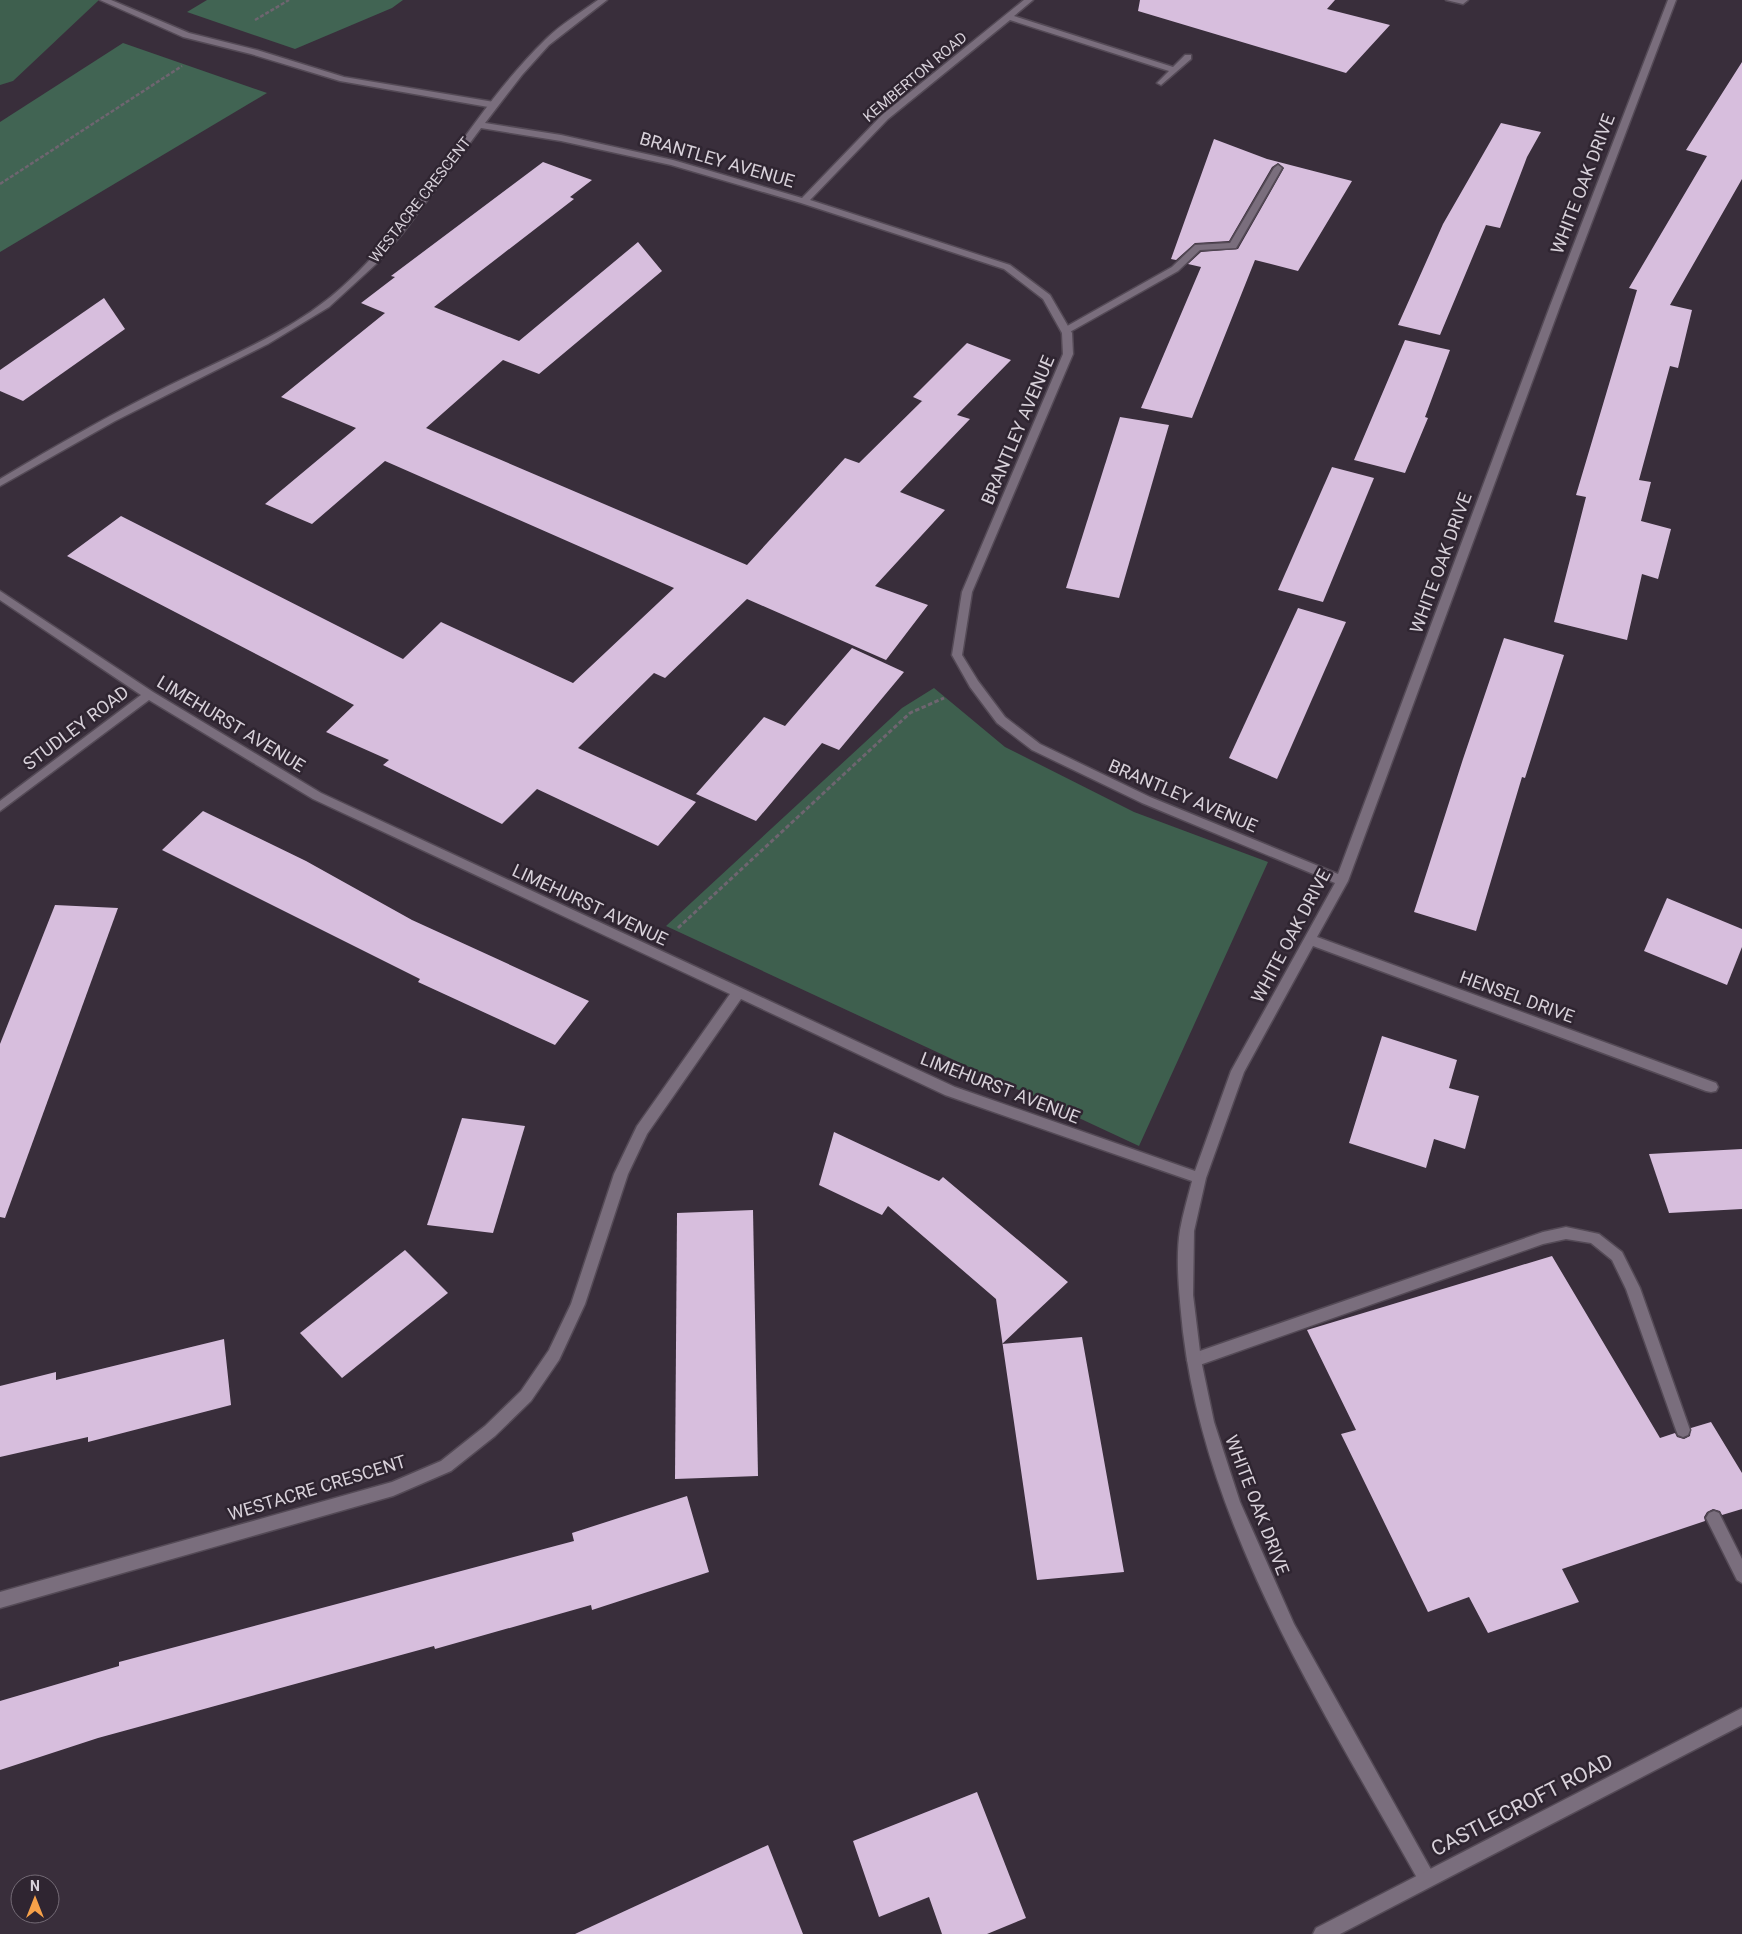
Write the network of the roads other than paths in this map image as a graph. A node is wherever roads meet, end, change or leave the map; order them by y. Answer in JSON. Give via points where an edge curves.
{"nodes":[{"id":1,"x":104,"y":0,"type":"edge"},
{"id":2,"x":603,"y":0,"type":"edge"},
{"id":3,"x":1028,"y":0,"type":"edge"},
{"id":4,"x":1450,"y":0,"type":"edge"},
{"id":5,"x":1464,"y":0,"type":"edge"},
{"id":6,"x":1672,"y":0,"type":"edge"},
{"id":7,"x":1009,"y":17,"type":"junction"},
{"id":8,"x":1188,"y":57,"type":"dead end"},
{"id":9,"x":1174,"y":70,"type":"junction"},
{"id":10,"x":1161,"y":83,"type":"dead end"},
{"id":11,"x":494,"y":105,"type":"junction"},
{"id":12,"x":479,"y":125,"type":"junction"},
{"id":13,"x":1278,"y":168,"type":"dead end"},
{"id":14,"x":804,"y":201,"type":"junction"},
{"id":15,"x":1065,"y":330,"type":"junction"},
{"id":16,"x":0,"y":483,"type":"edge"},
{"id":17,"x":0,"y":595,"type":"edge"},
{"id":18,"x":150,"y":695,"type":"junction"},
{"id":19,"x":0,"y":807,"type":"edge"},
{"id":20,"x":1342,"y":881,"type":"junction"},
{"id":21,"x":1311,"y":940,"type":"junction"},
{"id":22,"x":738,"y":993,"type":"junction"},
{"id":23,"x":1711,"y":1087,"type":"dead end"},
{"id":24,"x":1199,"y":1178,"type":"junction"},
{"id":25,"x":1194,"y":1360,"type":"junction"},
{"id":26,"x":1683,"y":1430,"type":"dead end"},
{"id":27,"x":1714,"y":1518,"type":"dead end"},
{"id":28,"x":1742,"y":1575,"type":"edge"},
{"id":29,"x":0,"y":1600,"type":"edge"},
{"id":30,"x":1742,"y":1716,"type":"edge"},
{"id":31,"x":1427,"y":1879,"type":"junction"},
{"id":32,"x":1322,"y":1934,"type":"edge"}],
"edges":[{"from":1,"to":11,"type":"street","via":[[186,35],[343,79]]},
{"from":2,"to":11,"type":"street","name":"WESTACRE CRESCENT","via":[[547,42]]},
{"from":3,"to":7,"type":"street","name":"KEMBERTON ROAD"},
{"from":4,"to":5,"type":"street"},
{"from":6,"to":20,"type":"street","name":"WHITE OAK DRIVE"},
{"from":7,"to":9,"type":"street"},
{"from":7,"to":14,"type":"street","name":"KEMBERTON ROAD","via":[[885,117]]},
{"from":8,"to":9,"type":"street"},
{"from":9,"to":10,"type":"street"},
{"from":11,"to":12,"type":"street","name":"WESTACRE CRESCENT"},
{"from":12,"to":14,"type":"street","name":"BRANTLEY AVENUE","via":[[622,150]]},
{"from":12,"to":16,"type":"street","name":"WESTACRE CRESCENT","via":[[396,236],[342,291],[292,326],[253,348],[76,436]]},
{"from":13,"to":15,"type":"street","via":[[1233,246],[1198,246],[1175,269]]},
{"from":14,"to":15,"type":"street","name":"BRANTLEY AVENUE","via":[[1007,267],[1047,297]]},
{"from":15,"to":20,"type":"street","name":"BRANTLEY AVENUE","via":[[1068,354],[967,592],[957,655],[1001,720],[1036,747],[1146,800]]},
{"from":17,"to":18,"type":"street","name":"LIMEHURST AVENUE"},
{"from":18,"to":19,"type":"street","name":"STUDLEY ROAD"},
{"from":18,"to":22,"type":"street","name":"LIMEHURST AVENUE","via":[[317,796]]},
{"from":20,"to":21,"type":"street","name":"WHITE OAK DRIVE"},
{"from":21,"to":23,"type":"street","name":"HENSEL DRIVE"},
{"from":21,"to":24,"type":"street","name":"WHITE OAK DRIVE","via":[[1238,1071]]},
{"from":22,"to":24,"type":"street","name":"LIMEHURST AVENUE","via":[[950,1091]]},
{"from":22,"to":29,"type":"street","name":"WESTACRE CRESCENT","via":[[642,1130],[621,1174],[578,1304],[554,1355],[526,1396],[490,1431],[446,1466],[393,1489]]},
{"from":24,"to":25,"type":"street","name":"WHITE OAK DRIVE","via":[[1187,1231],[1186,1295]]},
{"from":25,"to":26,"type":"street","via":[[1543,1238],[1566,1233],[1594,1238],[1617,1256],[1633,1288]]},
{"from":25,"to":31,"type":"street","name":"WHITE OAK DRIVE","via":[[1208,1422],[1233,1502],[1288,1630]]},
{"from":27,"to":28,"type":"street"},
{"from":30,"to":31,"type":"street","name":"CASTLECROFT ROAD"},
{"from":31,"to":32,"type":"street","name":"CASTLECROFT ROAD"}]}
